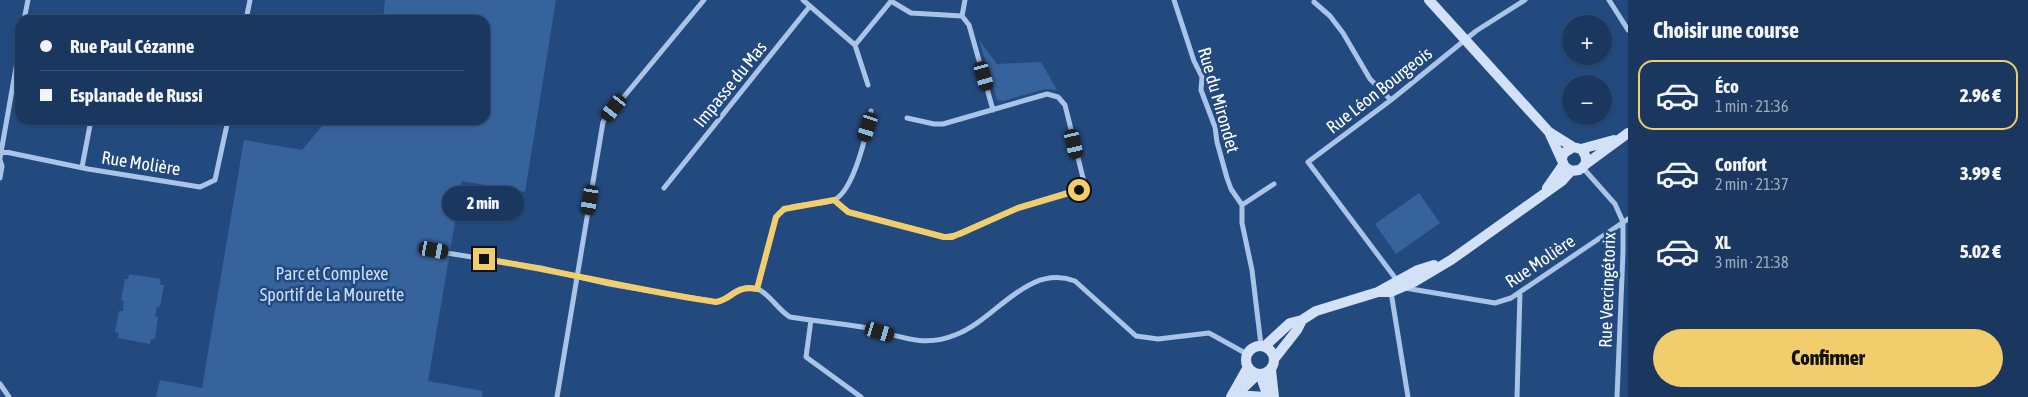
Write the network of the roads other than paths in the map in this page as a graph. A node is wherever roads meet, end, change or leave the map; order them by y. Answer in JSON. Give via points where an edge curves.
{"nodes":[{"id":1,"x":28,"y":0,"type":"edge"},
{"id":2,"x":250,"y":0,"type":"edge"},
{"id":3,"x":704,"y":0,"type":"edge"},
{"id":4,"x":803,"y":0,"type":"edge"},
{"id":5,"x":965,"y":0,"type":"edge"},
{"id":6,"x":1174,"y":0,"type":"edge"},
{"id":7,"x":1429,"y":0,"type":"edge"},
{"id":8,"x":1525,"y":0,"type":"edge"},
{"id":9,"x":1609,"y":0,"type":"edge"},
{"id":10,"x":891,"y":1,"type":"edge"},
{"id":11,"x":1314,"y":2,"type":"dead end"},
{"id":12,"x":810,"y":6,"type":"junction"},
{"id":13,"x":25,"y":15,"type":"edge"},
{"id":14,"x":247,"y":15,"type":"edge"},
{"id":15,"x":962,"y":16,"type":"junction"},
{"id":16,"x":1628,"y":30,"type":"edge"},
{"id":17,"x":1466,"y":39,"type":"junction"},
{"id":18,"x":855,"y":45,"type":"junction"},
{"id":19,"x":15,"y":73,"type":"edge"},
{"id":20,"x":868,"y":85,"type":"dead end"},
{"id":21,"x":1391,"y":100,"type":"junction"},
{"id":22,"x":993,"y":110,"type":"junction"},
{"id":23,"x":871,"y":111,"type":"dead end"},
{"id":24,"x":907,"y":118,"type":"dead end"},
{"id":25,"x":90,"y":125,"type":"edge"},
{"id":26,"x":227,"y":125,"type":"edge"},
{"id":27,"x":1549,"y":132,"type":"junction"},
{"id":28,"x":1625,"y":135,"type":"edge"},
{"id":29,"x":1577,"y":148,"type":"junction"},
{"id":30,"x":1,"y":151,"type":"junction"},
{"id":31,"x":0,"y":159,"type":"edge"},
{"id":32,"x":1565,"y":165,"type":"junction"},
{"id":33,"x":1584,"y":166,"type":"junction"},
{"id":34,"x":82,"y":167,"type":"junction"},
{"id":35,"x":0,"y":178,"type":"edge"},
{"id":36,"x":1274,"y":184,"type":"dead end"},
{"id":37,"x":664,"y":188,"type":"dead end"},
{"id":38,"x":834,"y":200,"type":"junction"},
{"id":39,"x":1242,"y":205,"type":"junction"},
{"id":40,"x":1626,"y":222,"type":"edge"},
{"id":41,"x":434,"y":250,"type":"dead end"},
{"id":42,"x":577,"y":278,"type":"junction"},
{"id":43,"x":1399,"y":284,"type":"junction"},
{"id":44,"x":757,"y":289,"type":"junction"},
{"id":45,"x":1378,"y":292,"type":"junction"},
{"id":46,"x":1391,"y":292,"type":"junction"},
{"id":47,"x":1520,"y":292,"type":"junction"},
{"id":48,"x":811,"y":320,"type":"junction"},
{"id":49,"x":1302,"y":320,"type":"junction"},
{"id":50,"x":1621,"y":322,"type":"junction"},
{"id":51,"x":1628,"y":323,"type":"edge"},
{"id":52,"x":1263,"y":346,"type":"junction"},
{"id":53,"x":1247,"y":354,"type":"junction"},
{"id":54,"x":1275,"y":358,"type":"junction"},
{"id":55,"x":1248,"y":367,"type":"junction"},
{"id":56,"x":1271,"y":370,"type":"junction"},
{"id":57,"x":1259,"y":374,"type":"junction"},
{"id":58,"x":0,"y":384,"type":"edge"},
{"id":59,"x":1234,"y":396,"type":"edge"},
{"id":60,"x":9,"y":397,"type":"edge"},
{"id":61,"x":557,"y":397,"type":"edge"},
{"id":62,"x":861,"y":397,"type":"edge"},
{"id":63,"x":1266,"y":397,"type":"edge"},
{"id":64,"x":1274,"y":397,"type":"edge"},
{"id":65,"x":1408,"y":397,"type":"edge"},
{"id":66,"x":1517,"y":397,"type":"edge"},
{"id":67,"x":1617,"y":397,"type":"edge"}],
"edges":[{"from":1,"to":13,"type":"street"},
{"from":2,"to":14,"type":"street"},
{"from":3,"to":42,"type":"street","via":[[604,122]]},
{"from":4,"to":12,"type":"street"},
{"from":5,"to":15,"type":"street"},
{"from":6,"to":39,"type":"street","name":"Rue du Mirondet","via":[[1202,77],[1202,90],[1216,127],[1227,178]]},
{"from":7,"to":17,"type":"main road"},
{"from":8,"to":17,"type":"street","name":"Rue Léon Bourgeois"},
{"from":9,"to":16,"type":"street"},
{"from":10,"to":15,"type":"street","via":[[911,12]]},
{"from":10,"to":18,"type":"street"},
{"from":11,"to":21,"type":"street","via":[[1330,16],[1370,79]]},
{"from":12,"to":18,"type":"street"},
{"from":12,"to":37,"type":"street","name":"Impasse du Mas"},
{"from":15,"to":22,"type":"street","via":[[969,25]]},
{"from":17,"to":21,"type":"street","name":"Rue Léon Bourgeois"},
{"from":17,"to":27,"type":"main road"},
{"from":18,"to":20,"type":"street"},
{"from":19,"to":30,"type":"street"},
{"from":21,"to":43,"type":"street","name":"Rue Léon Bourgeois","via":[[1308,162]]},
{"from":22,"to":24,"type":"street","via":[[943,124]]},
{"from":22,"to":38,"type":"street","via":[[1047,94],[1058,97],[1065,105],[1084,182],[1082,187],[1018,208],[961,234],[944,237],[848,212]]},
{"from":23,"to":38,"type":"street","via":[[851,178],[845,192]]},
{"from":25,"to":34,"type":"street"},
{"from":26,"to":34,"type":"street","name":"Rue Molière","via":[[215,180],[200,187]]},
{"from":27,"to":29,"type":"main road"},
{"from":27,"to":32,"type":"main road"},
{"from":28,"to":29,"type":"main road"},
{"from":28,"to":33,"type":"main road"},
{"from":29,"to":32,"type":"main road","via":[[1564,153]]},
{"from":29,"to":33,"type":"main road","via":[[1585,153]]},
{"from":30,"to":31,"type":"street"},
{"from":30,"to":34,"type":"street","name":"Rue Molière"},
{"from":31,"to":35,"type":"street"},
{"from":32,"to":33,"type":"main road","via":[[1579,170]]},
{"from":32,"to":43,"type":"main road","via":[[1541,197],[1452,260],[1418,270]]},
{"from":33,"to":40,"type":"street","name":"Rue Vercingétorix"},
{"from":36,"to":39,"type":"street"},
{"from":38,"to":44,"type":"street","via":[[778,212]]},
{"from":39,"to":52,"type":"street","name":"Rue du Mirondet","via":[[1241,216]]},
{"from":40,"to":47,"type":"street","name":"Rue Molière"},
{"from":40,"to":50,"type":"street","name":"Rue Vercingétorix"},
{"from":41,"to":42,"type":"street","via":[[541,268]]},
{"from":42,"to":44,"type":"street","via":[[716,302],[740,289]]},
{"from":42,"to":61,"type":"street"},
{"from":43,"to":45,"type":"main road"},
{"from":43,"to":46,"type":"main road"},
{"from":43,"to":47,"type":"street","name":"Rue Molière","via":[[1496,303]]},
{"from":44,"to":48,"type":"street","via":[[781,312],[790,317]]},
{"from":45,"to":46,"type":"main road"},
{"from":45,"to":49,"type":"main road","via":[[1316,311]]},
{"from":46,"to":65,"type":"street"},
{"from":47,"to":66,"type":"street"},
{"from":48,"to":53,"type":"street","via":[[863,327],[929,342],[955,336],[972,327],[1032,284],[1050,277],[1065,277],[1076,281],[1136,336],[1158,339],[1209,333]]},
{"from":48,"to":62,"type":"street","via":[[806,357]]},
{"from":49,"to":52,"type":"main road","via":[[1290,323]]},
{"from":49,"to":54,"type":"main road"},
{"from":50,"to":51,"type":"street"},
{"from":50,"to":67,"type":"street","name":"Rue Vercingétorix"},
{"from":52,"to":53,"type":"main road","via":[[1253,348]]},
{"from":52,"to":54,"type":"main road","via":[[1272,351]]},
{"from":53,"to":55,"type":"main road"},
{"from":54,"to":56,"type":"main road"},
{"from":55,"to":57,"type":"main road"},
{"from":55,"to":59,"type":"main road"},
{"from":56,"to":57,"type":"main road"},
{"from":56,"to":64,"type":"main road"},
{"from":57,"to":59,"type":"main road"},
{"from":57,"to":63,"type":"main road"},
{"from":58,"to":60,"type":"street"},
{"from":59,"to":63,"type":"main road"}]}
